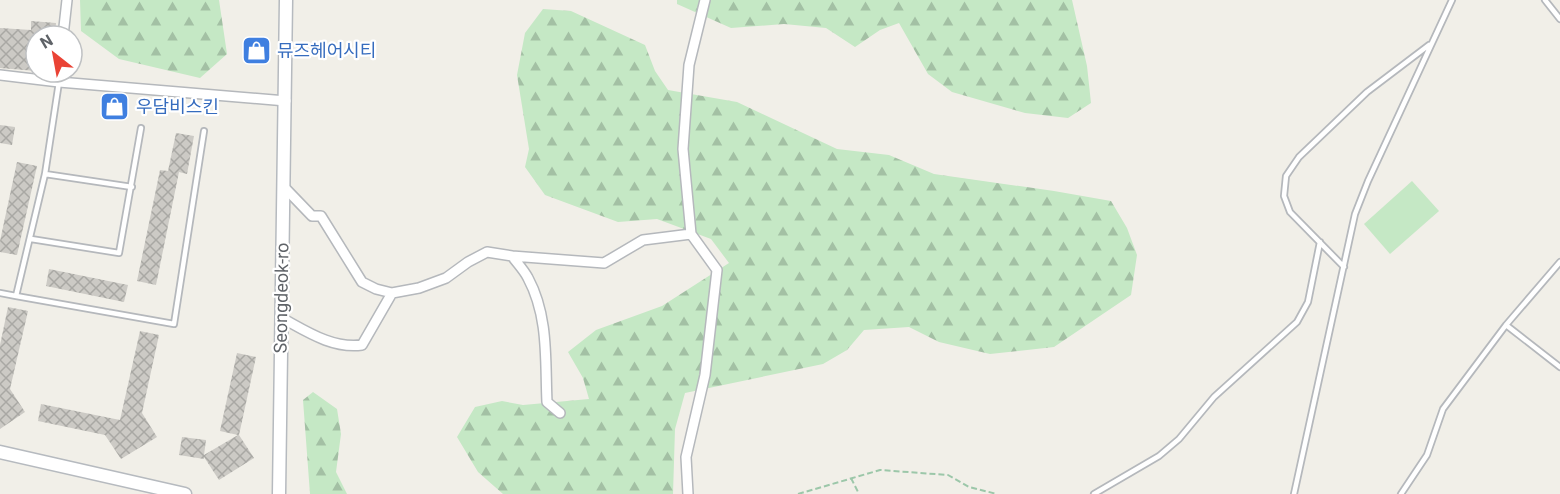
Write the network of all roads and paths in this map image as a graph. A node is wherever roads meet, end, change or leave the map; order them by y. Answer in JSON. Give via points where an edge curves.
{"nodes":[{"id":1,"x":67,"y":0,"type":"edge"},
{"id":2,"x":286,"y":0,"type":"edge"},
{"id":3,"x":705,"y":0,"type":"edge"},
{"id":4,"x":1545,"y":0,"type":"edge"},
{"id":5,"x":1450,"y":1,"type":"edge"},
{"id":6,"x":1560,"y":19,"type":"edge"},
{"id":7,"x":64,"y":24,"type":"edge"},
{"id":8,"x":1431,"y":43,"type":"junction"},
{"id":9,"x":0,"y":75,"type":"edge"},
{"id":10,"x":24,"y":76,"type":"edge"},
{"id":11,"x":84,"y":80,"type":"edge"},
{"id":12,"x":58,"y":84,"type":"edge"},
{"id":13,"x":286,"y":101,"type":"junction"},
{"id":14,"x":141,"y":128,"type":"dead end"},
{"id":15,"x":204,"y":131,"type":"dead end"},
{"id":16,"x":45,"y":174,"type":"junction"},
{"id":17,"x":132,"y":187,"type":"junction"},
{"id":18,"x":285,"y":188,"type":"junction"},
{"id":19,"x":691,"y":234,"type":"junction"},
{"id":20,"x":31,"y":239,"type":"junction"},
{"id":21,"x":1320,"y":242,"type":"junction"},
{"id":22,"x":512,"y":256,"type":"junction"},
{"id":23,"x":1560,"y":262,"type":"edge"},
{"id":24,"x":1344,"y":267,"type":"junction"},
{"id":25,"x":0,"y":293,"type":"edge"},
{"id":26,"x":392,"y":293,"type":"junction"},
{"id":27,"x":16,"y":296,"type":"junction"},
{"id":28,"x":280,"y":317,"type":"junction"},
{"id":29,"x":1506,"y":325,"type":"junction"},
{"id":30,"x":1560,"y":367,"type":"edge"},
{"id":31,"x":560,"y":413,"type":"dead end"},
{"id":32,"x":0,"y":452,"type":"edge"},
{"id":33,"x":851,"y":478,"type":"junction"},
{"id":34,"x":185,"y":494,"type":"edge"},
{"id":35,"x":279,"y":494,"type":"edge"},
{"id":36,"x":688,"y":494,"type":"edge"},
{"id":37,"x":798,"y":494,"type":"edge"},
{"id":38,"x":859,"y":494,"type":"edge"},
{"id":39,"x":997,"y":494,"type":"edge"},
{"id":40,"x":1094,"y":494,"type":"edge"},
{"id":41,"x":1294,"y":494,"type":"edge"},
{"id":42,"x":1401,"y":494,"type":"edge"}],
"edges":[{"from":1,"to":7,"type":"street"},
{"from":2,"to":13,"type":"street","name":"Seongdeok-ro"},
{"from":3,"to":19,"type":"street","via":[[690,65],[683,149]]},
{"from":4,"to":6,"type":"lane"},
{"from":5,"to":8,"type":"lane"},
{"from":8,"to":21,"type":"lane","via":[[1367,92],[1299,157],[1286,176],[1284,196],[1290,212]]},
{"from":8,"to":24,"type":"lane","via":[[1368,181]]},
{"from":9,"to":10,"type":"street"},
{"from":11,"to":13,"type":"street"},
{"from":12,"to":16,"type":"lane"},
{"from":13,"to":18,"type":"street","name":"Seongdeok-ro"},
{"from":14,"to":17,"type":"lane"},
{"from":15,"to":27,"type":"lane","via":[[174,324]]},
{"from":16,"to":17,"type":"lane"},
{"from":16,"to":20,"type":"lane"},
{"from":17,"to":20,"type":"lane","via":[[119,253]]},
{"from":18,"to":26,"type":"street","via":[[312,216],[321,216],[362,282]]},
{"from":18,"to":28,"type":"street","name":"Seongdeok-ro"},
{"from":19,"to":22,"type":"street","via":[[643,240],[604,263]]},
{"from":19,"to":36,"type":"street","via":[[717,270],[705,375],[687,457]]},
{"from":20,"to":27,"type":"lane"},
{"from":21,"to":24,"type":"lane"},
{"from":21,"to":40,"type":"lane","via":[[1308,302],[1297,322],[1214,397],[1179,439],[1159,456]]},
{"from":22,"to":26,"type":"street","via":[[487,252],[446,278]]},
{"from":22,"to":31,"type":"street","via":[[528,278],[540,308],[547,402]]},
{"from":23,"to":29,"type":"lane"},
{"from":24,"to":41,"type":"lane"},
{"from":25,"to":27,"type":"lane"},
{"from":26,"to":28,"type":"street","via":[[362,345],[321,340]]},
{"from":28,"to":35,"type":"street","name":"Seongdeok-ro"},
{"from":29,"to":30,"type":"lane"},
{"from":29,"to":42,"type":"lane","via":[[1443,409],[1427,455]]},
{"from":32,"to":34,"type":"street"},
{"from":33,"to":37,"type":"path"},
{"from":33,"to":38,"type":"path"},
{"from":33,"to":39,"type":"path","via":[[880,470],[948,475],[969,487]]}]}
